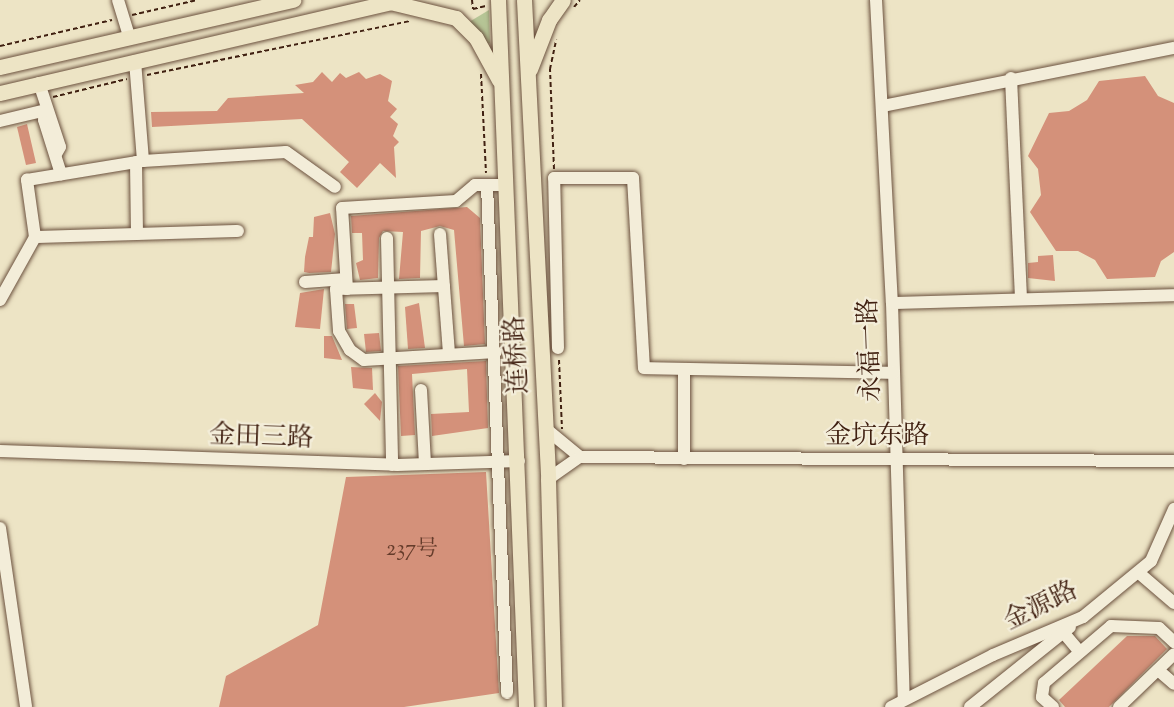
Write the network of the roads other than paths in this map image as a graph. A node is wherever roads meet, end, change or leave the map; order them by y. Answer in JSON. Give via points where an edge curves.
{"nodes":[{"id":1,"x":118,"y":0,"type":"edge"},
{"id":2,"x":293,"y":0,"type":"edge"},
{"id":3,"x":498,"y":0,"type":"edge"},
{"id":4,"x":524,"y":0,"type":"edge"},
{"id":5,"x":876,"y":0,"type":"edge"},
{"id":6,"x":395,"y":1,"type":"edge"},
{"id":7,"x":255,"y":4,"type":"edge"},
{"id":8,"x":566,"y":6,"type":"edge"},
{"id":9,"x":129,"y":36,"type":"junction"},
{"id":10,"x":1174,"y":48,"type":"edge"},
{"id":11,"x":135,"y":61,"type":"junction"},
{"id":12,"x":0,"y":68,"type":"edge"},
{"id":13,"x":528,"y":75,"type":"junction"},
{"id":14,"x":1011,"y":78,"type":"junction"},
{"id":15,"x":39,"y":83,"type":"junction"},
{"id":16,"x":502,"y":87,"type":"junction"},
{"id":17,"x":0,"y":93,"type":"edge"},
{"id":18,"x":45,"y":105,"type":"junction"},
{"id":19,"x":884,"y":106,"type":"junction"},
{"id":20,"x":529,"y":109,"type":"junction"},
{"id":21,"x":503,"y":110,"type":"junction"},
{"id":22,"x":0,"y":121,"type":"edge"},
{"id":23,"x":139,"y":161,"type":"junction"},
{"id":24,"x":61,"y":174,"type":"junction"},
{"id":25,"x":481,"y":185,"type":"junction"},
{"id":26,"x":506,"y":185,"type":"junction"},
{"id":27,"x":335,"y":187,"type":"dead end"},
{"id":28,"x":238,"y":231,"type":"dead end"},
{"id":29,"x":138,"y":234,"type":"junction"},
{"id":30,"x":440,"y":234,"type":"dead end"},
{"id":31,"x":35,"y":237,"type":"junction"},
{"id":32,"x":387,"y":238,"type":"dead end"},
{"id":33,"x":305,"y":282,"type":"dead end"},
{"id":34,"x":346,"y":284,"type":"junction"},
{"id":35,"x":444,"y":286,"type":"junction"},
{"id":36,"x":390,"y":288,"type":"junction"},
{"id":37,"x":1174,"y":295,"type":"edge"},
{"id":38,"x":1021,"y":299,"type":"junction"},
{"id":39,"x":0,"y":300,"type":"edge"},
{"id":40,"x":892,"y":303,"type":"junction"},
{"id":41,"x":558,"y":348,"type":"road end"},
{"id":42,"x":496,"y":352,"type":"dead end"},
{"id":43,"x":448,"y":355,"type":"junction"},
{"id":44,"x":391,"y":359,"type":"junction"},
{"id":45,"x":684,"y":369,"type":"junction"},
{"id":46,"x":894,"y":373,"type":"junction"},
{"id":47,"x":421,"y":390,"type":"dead end"},
{"id":48,"x":546,"y":429,"type":"junction"},
{"id":49,"x":0,"y":451,"type":"edge"},
{"id":50,"x":580,"y":457,"type":"junction"},
{"id":51,"x":684,"y":459,"type":"junction"},
{"id":52,"x":519,"y":460,"type":"junction"},
{"id":53,"x":897,"y":460,"type":"junction"},
{"id":54,"x":498,"y":461,"type":"junction"},
{"id":55,"x":1174,"y":461,"type":"edge"},
{"id":56,"x":425,"y":464,"type":"junction"},
{"id":57,"x":392,"y":465,"type":"junction"},
{"id":58,"x":548,"y":479,"type":"junction"},
{"id":59,"x":1174,"y":509,"type":"edge"},
{"id":60,"x":0,"y":528,"type":"edge"},
{"id":61,"x":1139,"y":573,"type":"junction"},
{"id":62,"x":1174,"y":603,"type":"edge"},
{"id":63,"x":1083,"y":617,"type":"junction"},
{"id":64,"x":1063,"y":632,"type":"junction"},
{"id":65,"x":1174,"y":642,"type":"edge"},
{"id":66,"x":1080,"y":652,"type":"junction"},
{"id":67,"x":1174,"y":654,"type":"edge"},
{"id":68,"x":1158,"y":670,"type":"junction"},
{"id":69,"x":1174,"y":684,"type":"edge"},
{"id":70,"x":507,"y":693,"type":"dead end"},
{"id":71,"x":904,"y":699,"type":"junction"},
{"id":72,"x":26,"y":707,"type":"edge"},
{"id":73,"x":526,"y":707,"type":"edge"},
{"id":74,"x":554,"y":707,"type":"edge"},
{"id":75,"x":891,"y":707,"type":"edge"},
{"id":76,"x":970,"y":707,"type":"edge"},
{"id":77,"x":1053,"y":707,"type":"edge"},
{"id":78,"x":1119,"y":707,"type":"edge"}],
"edges":[{"from":1,"to":9,"type":"street"},
{"from":2,"to":7,"type":"main road"},
{"from":3,"to":16,"type":"main road","name":"连桥路"},
{"from":4,"to":13,"type":"main road","name":"连桥路"},
{"from":5,"to":19,"type":"street","name":"永福一路"},
{"from":6,"to":11,"type":"main road"},
{"from":6,"to":16,"type":"main road","via":[[429,8],[463,23],[481,46]]},
{"from":7,"to":9,"type":"main road"},
{"from":8,"to":13,"type":"main road","via":[[549,20]]},
{"from":9,"to":12,"type":"main road"},
{"from":10,"to":14,"type":"street"},
{"from":11,"to":15,"type":"main road"},
{"from":11,"to":23,"type":"street"},
{"from":13,"to":20,"type":"main road","name":"连桥路"},
{"from":14,"to":19,"type":"street"},
{"from":14,"to":38,"type":"street"},
{"from":15,"to":17,"type":"main road"},
{"from":15,"to":18,"type":"street"},
{"from":16,"to":21,"type":"main road","name":"连桥路"},
{"from":18,"to":22,"type":"street"},
{"from":18,"to":24,"type":"street","via":[[60,147],[56,154]]},
{"from":19,"to":40,"type":"street","name":"永福一路"},
{"from":20,"to":21,"type":"main road"},
{"from":20,"to":48,"type":"main road","name":"连桥路"},
{"from":21,"to":26,"type":"main road","name":"连桥路"},
{"from":23,"to":24,"type":"street"},
{"from":23,"to":27,"type":"street","via":[[286,152]]},
{"from":23,"to":29,"type":"street"},
{"from":24,"to":31,"type":"street","via":[[27,180]]},
{"from":25,"to":26,"type":"street"},
{"from":25,"to":34,"type":"street","via":[[456,201],[342,207]]},
{"from":25,"to":54,"type":"street"},
{"from":26,"to":52,"type":"main road","name":"连桥路"},
{"from":28,"to":29,"type":"street"},
{"from":29,"to":31,"type":"street"},
{"from":30,"to":35,"type":"street"},
{"from":31,"to":39,"type":"street"},
{"from":32,"to":36,"type":"street"},
{"from":33,"to":34,"type":"street"},
{"from":34,"to":36,"type":"street"},
{"from":34,"to":44,"type":"street","via":[[336,289],[339,331],[350,350],[364,360]]},
{"from":35,"to":36,"type":"street"},
{"from":35,"to":43,"type":"street"},
{"from":36,"to":44,"type":"street"},
{"from":37,"to":38,"type":"street"},
{"from":38,"to":40,"type":"street"},
{"from":40,"to":46,"type":"street","name":"永福一路"},
{"from":41,"to":45,"type":"street","via":[[554,178],[633,178],[644,368]]},
{"from":42,"to":43,"type":"street"},
{"from":43,"to":44,"type":"street"},
{"from":44,"to":57,"type":"street"},
{"from":45,"to":46,"type":"street"},
{"from":45,"to":51,"type":"street"},
{"from":46,"to":53,"type":"street","name":"永福一路"},
{"from":47,"to":56,"type":"street"},
{"from":48,"to":50,"type":"street"},
{"from":48,"to":58,"type":"main road","name":"连桥路"},
{"from":49,"to":57,"type":"street","name":"金田三路"},
{"from":50,"to":51,"type":"street","name":"金坑东路"},
{"from":50,"to":58,"type":"street"},
{"from":51,"to":53,"type":"street","name":"金坑东路"},
{"from":52,"to":54,"type":"street","name":"金田三路"},
{"from":52,"to":73,"type":"main road","name":"连桥路"},
{"from":53,"to":55,"type":"street","name":"金坑东路"},
{"from":53,"to":71,"type":"street","name":"永福一路"},
{"from":54,"to":56,"type":"street","name":"金田三路"},
{"from":54,"to":70,"type":"street"},
{"from":56,"to":57,"type":"street","name":"金田三路"},
{"from":58,"to":74,"type":"main road","name":"连桥路"},
{"from":59,"to":61,"type":"street","name":"金源路","via":[[1158,550]]},
{"from":60,"to":72,"type":"street"},
{"from":61,"to":62,"type":"street"},
{"from":61,"to":63,"type":"street","name":"金源路"},
{"from":63,"to":64,"type":"street"},
{"from":63,"to":71,"type":"street","name":"金源路"},
{"from":64,"to":66,"type":"street"},
{"from":64,"to":76,"type":"street"},
{"from":65,"to":66,"type":"street","via":[[1159,628],[1111,626]]},
{"from":66,"to":77,"type":"street","via":[[1042,687],[1042,697]]},
{"from":67,"to":68,"type":"street"},
{"from":68,"to":69,"type":"street"},
{"from":68,"to":78,"type":"street"},
{"from":71,"to":75,"type":"street","name":"金源路"}]}
